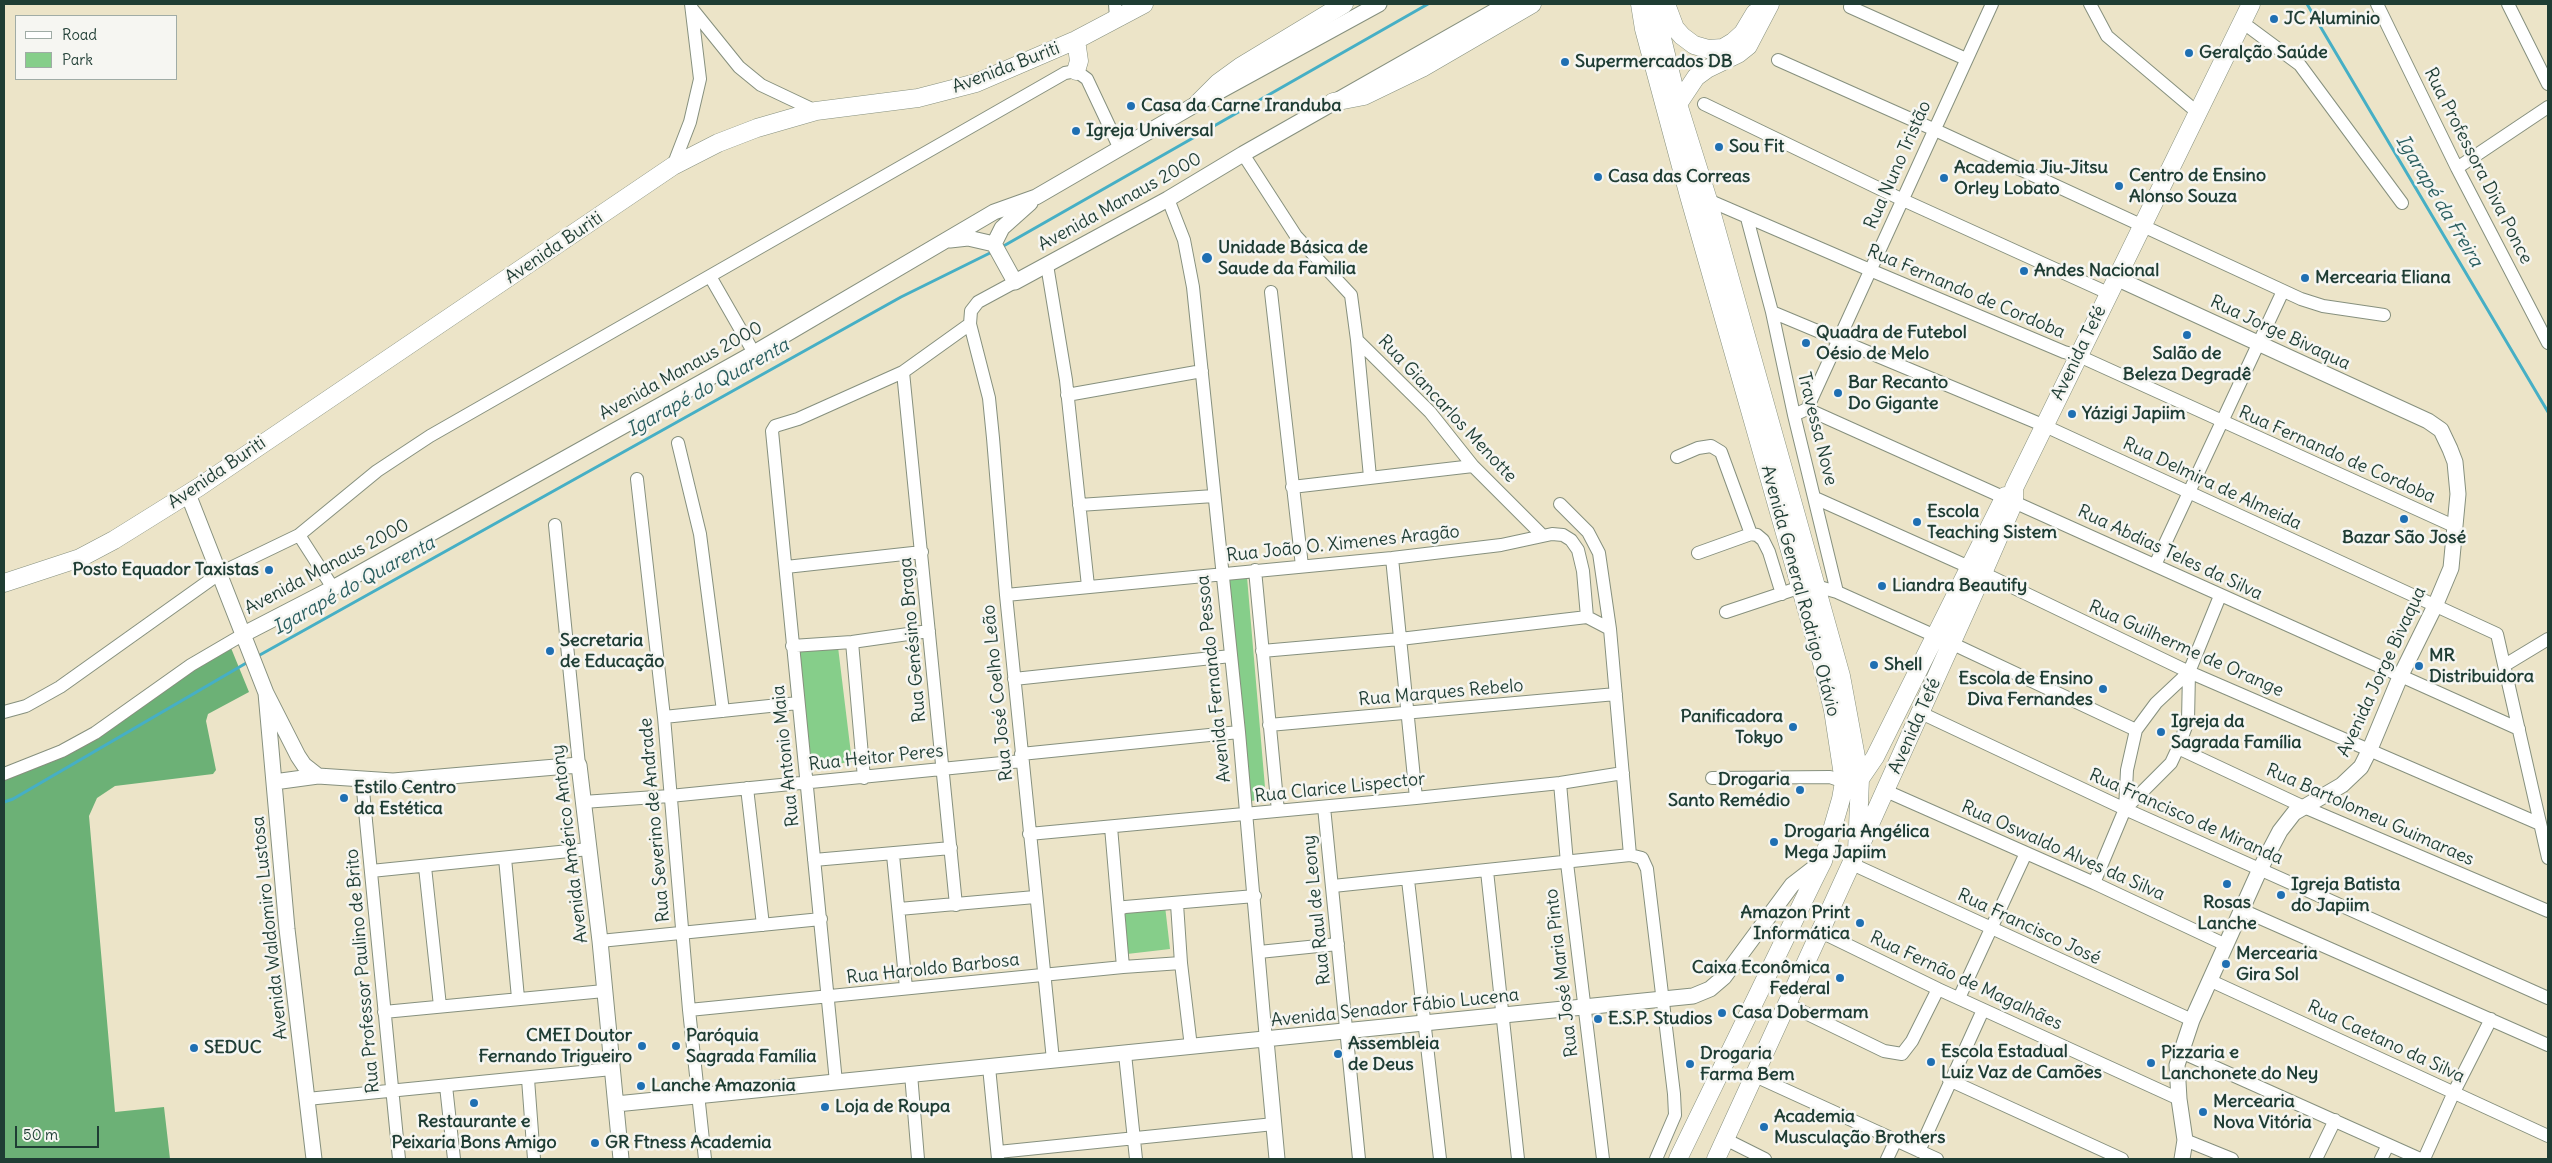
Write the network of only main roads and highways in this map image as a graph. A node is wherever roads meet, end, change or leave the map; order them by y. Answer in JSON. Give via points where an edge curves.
{"nodes":[{"id":1,"x":1144,"y":4,"type":"edge"},
{"id":2,"x":1344,"y":4,"type":"edge"},
{"id":3,"x":1532,"y":4,"type":"edge"},
{"id":4,"x":1640,"y":4,"type":"edge"},
{"id":5,"x":1657,"y":4,"type":"edge"},
{"id":6,"x":1666,"y":4,"type":"edge"},
{"id":7,"x":1759,"y":4,"type":"edge"},
{"id":8,"x":1770,"y":4,"type":"edge"},
{"id":9,"x":2252,"y":4,"type":"edge"},
{"id":10,"x":1116,"y":11,"type":"edge"},
{"id":11,"x":1076,"y":40,"type":"junction"},
{"id":12,"x":1076,"y":71,"type":"road end"},
{"id":13,"x":1333,"y":102,"type":"road end"},
{"id":14,"x":1198,"y":103,"type":"road end"},
{"id":15,"x":1678,"y":104,"type":"junction"},
{"id":16,"x":1976,"y":570,"type":"junction"},
{"id":17,"x":4,"y":583,"type":"edge"},
{"id":18,"x":1808,"y":586,"type":"junction"},
{"id":19,"x":1852,"y":780,"type":"junction"},
{"id":20,"x":1855,"y":858,"type":"junction"},
{"id":21,"x":1678,"y":1159,"type":"edge"},
{"id":22,"x":1716,"y":1159,"type":"edge"}],
"edges":[{"from":1,"to":10,"type":"main road","name":"Avenida Buriti"},
{"from":2,"to":14,"type":"main road","via":[[1240,67]]},
{"from":3,"to":13,"type":"main road","via":[[1422,68],[1364,96]]},
{"from":4,"to":18,"type":"main road","name":"Avenida General Rodrigo Otávio","via":[[1689,196]]},
{"from":5,"to":15,"type":"main road","name":"Avenida General Rodrigo Otávio"},
{"from":6,"to":7,"type":"main road","via":[[1675,28],[1682,36],[1694,45],[1708,49],[1722,48],[1743,33]]},
{"from":8,"to":15,"type":"main road","via":[[1748,46],[1696,77]]},
{"from":9,"to":16,"type":"main road","name":"Avenida Tefé"},
{"from":10,"to":11,"type":"main road","name":"Avenida Buriti"},
{"from":11,"to":12,"type":"main road","via":[[1079,61]]},
{"from":11,"to":17,"type":"main road","name":"Avenida Buriti","via":[[976,83],[918,98],[816,111],[718,143],[673,166],[188,494],[87,555]]},
{"from":15,"to":18,"type":"main road","name":"Avenida General Rodrigo Otávio","via":[[1708,200]]},
{"from":16,"to":19,"type":"main road","name":"Avenida Tefé","via":[[1936,636],[1875,757]]},
{"from":16,"to":20,"type":"main road","name":"Avenida Tefé","via":[[1953,644]]},
{"from":18,"to":19,"type":"main road","name":"Avenida General Rodrigo Otávio","via":[[1841,676]]},
{"from":19,"to":20,"type":"main road","name":"Avenida General Rodrigo Otávio"},
{"from":19,"to":21,"type":"main road","name":"Avenida General Rodrigo Otávio","via":[[1841,799],[1823,860]]},
{"from":20,"to":22,"type":"main road","name":"Avenida General Rodrigo Otávio"}]}
